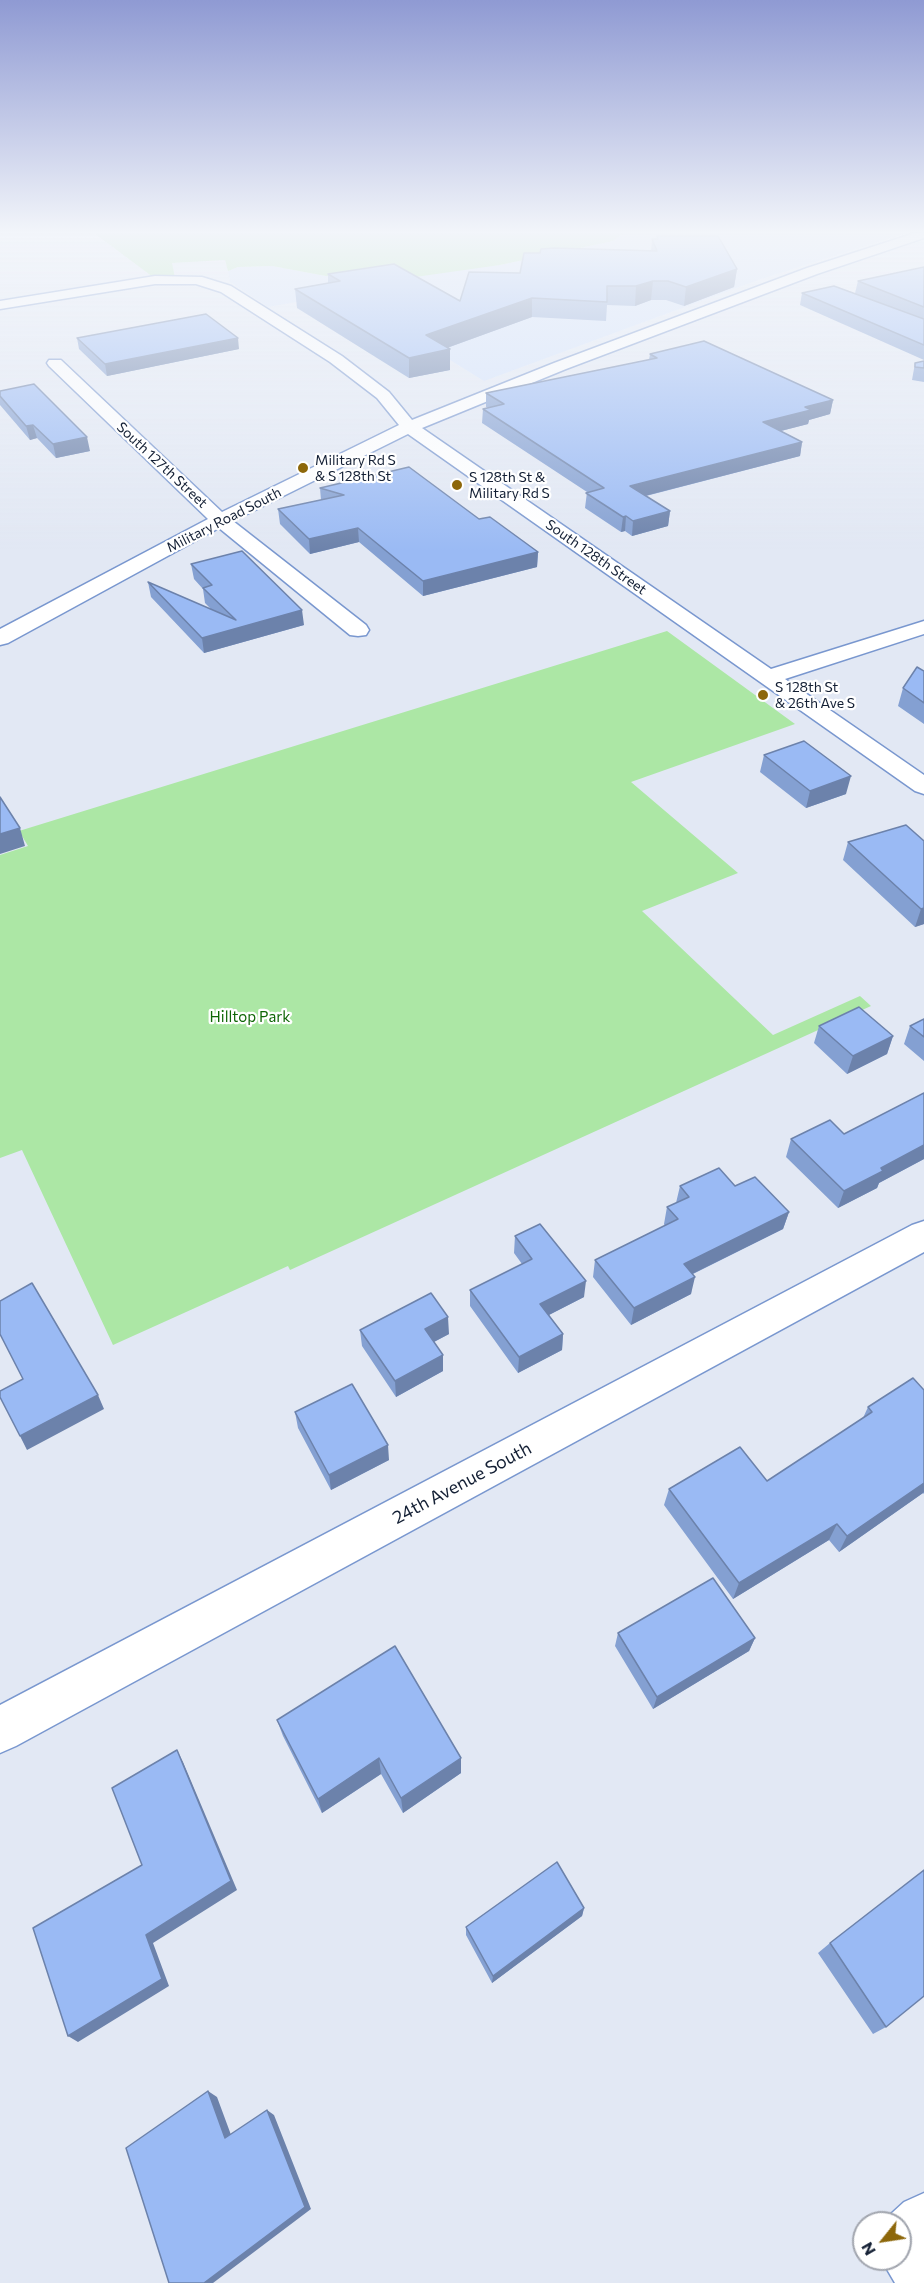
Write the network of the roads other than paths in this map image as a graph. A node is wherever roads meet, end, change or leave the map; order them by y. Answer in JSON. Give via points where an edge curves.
{"nodes":[{"id":1,"x":305,"y":340,"type":"edge"},
{"id":2,"x":632,"y":340,"type":"edge"},
{"id":3,"x":55,"y":363,"type":"dead end"},
{"id":4,"x":409,"y":427,"type":"junction"},
{"id":5,"x":220,"y":520,"type":"junction"},
{"id":6,"x":924,"y":627,"type":"edge"},
{"id":7,"x":358,"y":630,"type":"dead end"},
{"id":8,"x":0,"y":638,"type":"edge"},
{"id":9,"x":768,"y":677,"type":"junction"},
{"id":10,"x":924,"y":786,"type":"edge"},
{"id":11,"x":924,"y":1235,"type":"edge"},
{"id":12,"x":0,"y":1730,"type":"edge"}],
"edges":[{"from":1,"to":4,"type":"street","name":"South 128th Street","via":[[383,394]]},
{"from":2,"to":4,"type":"street","name":"Military Road South"},
{"from":3,"to":5,"type":"street","name":"South 127th Street"},
{"from":4,"to":5,"type":"street","name":"Military Road South"},
{"from":4,"to":9,"type":"street","name":"South 128th Street"},
{"from":5,"to":7,"type":"street","name":"South 127th Street"},
{"from":5,"to":8,"type":"street","name":"Military Road South"},
{"from":6,"to":9,"type":"street"},
{"from":9,"to":10,"type":"street","name":"South 128th Street"},
{"from":11,"to":12,"type":"street","name":"24th Avenue South"}]}
